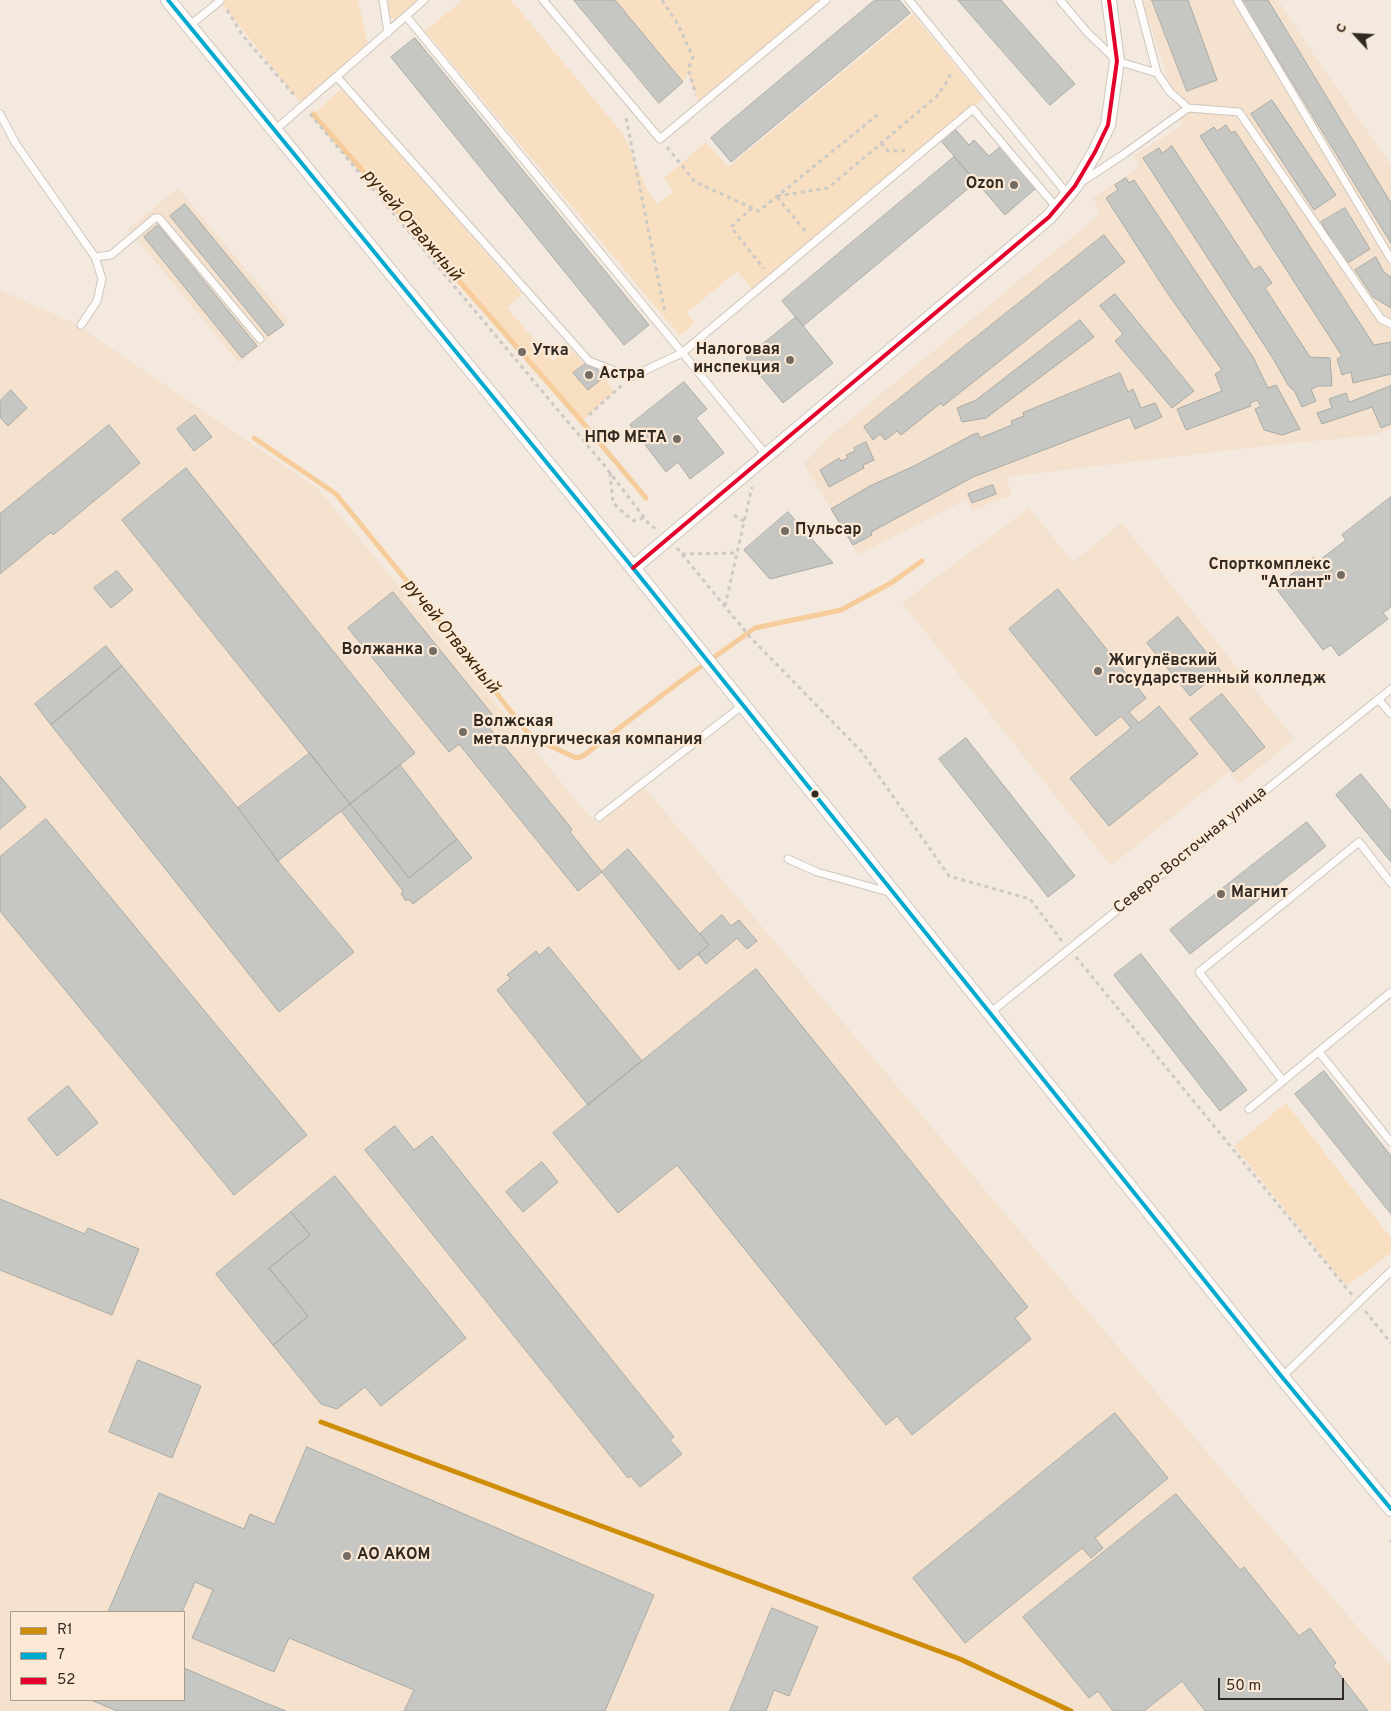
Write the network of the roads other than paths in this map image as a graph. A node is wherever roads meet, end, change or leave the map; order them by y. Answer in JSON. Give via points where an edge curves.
{"nodes":[{"id":1,"x":168,"y":0,"type":"edge"},
{"id":2,"x":383,"y":0,"type":"edge"},
{"id":3,"x":424,"y":0,"type":"edge"},
{"id":4,"x":543,"y":0,"type":"edge"},
{"id":5,"x":826,"y":0,"type":"edge"},
{"id":6,"x":909,"y":0,"type":"edge"},
{"id":7,"x":1060,"y":0,"type":"edge"},
{"id":8,"x":1109,"y":0,"type":"edge"},
{"id":9,"x":1138,"y":0,"type":"edge"},
{"id":10,"x":1237,"y":0,"type":"edge"},
{"id":11,"x":220,"y":1,"type":"edge"},
{"id":12,"x":406,"y":16,"type":"junction"},
{"id":13,"x":189,"y":26,"type":"junction"},
{"id":14,"x":388,"y":33,"type":"junction"},
{"id":15,"x":1117,"y":61,"type":"junction"},
{"id":16,"x":1157,"y":73,"type":"junction"},
{"id":17,"x":337,"y":77,"type":"junction"},
{"id":18,"x":1188,"y":108,"type":"junction"},
{"id":19,"x":0,"y":114,"type":"edge"},
{"id":20,"x":275,"y":130,"type":"junction"},
{"id":21,"x":1072,"y":191,"type":"junction"},
{"id":22,"x":1057,"y":208,"type":"junction"},
{"id":23,"x":95,"y":257,"type":"junction"},
{"id":24,"x":1391,"y":258,"type":"edge"},
{"id":25,"x":1391,"y":324,"type":"edge"},
{"id":26,"x":81,"y":325,"type":"dead end"},
{"id":27,"x":260,"y":339,"type":"dead end"},
{"id":28,"x":682,"y":353,"type":"junction"},
{"id":29,"x":762,"y":461,"type":"junction"},
{"id":30,"x":633,"y":568,"type":"junction"},
{"id":31,"x":1391,"y":689,"type":"edge"},
{"id":32,"x":1378,"y":699,"type":"junction"},
{"id":33,"x":743,"y":705,"type":"junction"},
{"id":34,"x":1391,"y":714,"type":"edge"},
{"id":35,"x":600,"y":817,"type":"dead end"},
{"id":36,"x":788,"y":859,"type":"dead end"},
{"id":37,"x":1391,"y":883,"type":"edge"},
{"id":38,"x":895,"y":894,"type":"junction"},
{"id":39,"x":1390,"y":994,"type":"edge"},
{"id":40,"x":990,"y":1013,"type":"junction"},
{"id":41,"x":1319,"y":1052,"type":"junction"},
{"id":42,"x":1283,"y":1081,"type":"junction"},
{"id":43,"x":1249,"y":1109,"type":"dead end"},
{"id":44,"x":1391,"y":1142,"type":"edge"},
{"id":45,"x":1391,"y":1271,"type":"edge"},
{"id":46,"x":1282,"y":1377,"type":"junction"},
{"id":47,"x":1391,"y":1509,"type":"edge"}],
"edges":[{"from":1,"to":13,"type":"street"},
{"from":2,"to":14,"type":"lane"},
{"from":3,"to":12,"type":"lane"},
{"from":4,"to":5,"type":"lane","via":[[660,139]]},
{"from":6,"to":21,"type":"lane"},
{"from":7,"to":15,"type":"lane"},
{"from":8,"to":15,"type":"street"},
{"from":9,"to":16,"type":"lane"},
{"from":10,"to":24,"type":"lane"},
{"from":11,"to":13,"type":"lane"},
{"from":12,"to":14,"type":"lane"},
{"from":12,"to":28,"type":"lane"},
{"from":13,"to":20,"type":"street"},
{"from":14,"to":17,"type":"lane"},
{"from":15,"to":16,"type":"lane"},
{"from":15,"to":21,"type":"street","via":[[1108,125]]},
{"from":16,"to":18,"type":"lane","via":[[1170,92]]},
{"from":17,"to":20,"type":"lane"},
{"from":17,"to":28,"type":"lane","via":[[590,361],[631,377]]},
{"from":18,"to":21,"type":"lane"},
{"from":18,"to":25,"type":"lane","via":[[1239,112],[1381,319]]},
{"from":19,"to":23,"type":"lane","via":[[16,144]]},
{"from":20,"to":30,"type":"street"},
{"from":21,"to":22,"type":"street"},
{"from":22,"to":28,"type":"lane","via":[[973,109]]},
{"from":22,"to":29,"type":"street"},
{"from":23,"to":26,"type":"lane","via":[[102,279],[96,301]]},
{"from":23,"to":27,"type":"lane","via":[[110,255],[159,218]]},
{"from":28,"to":29,"type":"lane"},
{"from":29,"to":30,"type":"street"},
{"from":30,"to":33,"type":"street"},
{"from":31,"to":32,"type":"lane","name":"Северо-Восточная улица"},
{"from":32,"to":34,"type":"lane"},
{"from":32,"to":40,"type":"lane","name":"Северо-Восточная улица"},
{"from":33,"to":35,"type":"lane"},
{"from":33,"to":38,"type":"street"},
{"from":36,"to":38,"type":"lane","via":[[816,872]]},
{"from":37,"to":42,"type":"lane","via":[[1359,842],[1199,972]]},
{"from":38,"to":40,"type":"street"},
{"from":39,"to":41,"type":"lane"},
{"from":40,"to":46,"type":"street"},
{"from":41,"to":42,"type":"lane"},
{"from":41,"to":44,"type":"lane"},
{"from":42,"to":43,"type":"lane"},
{"from":45,"to":46,"type":"lane"},
{"from":46,"to":47,"type":"street"}]}
